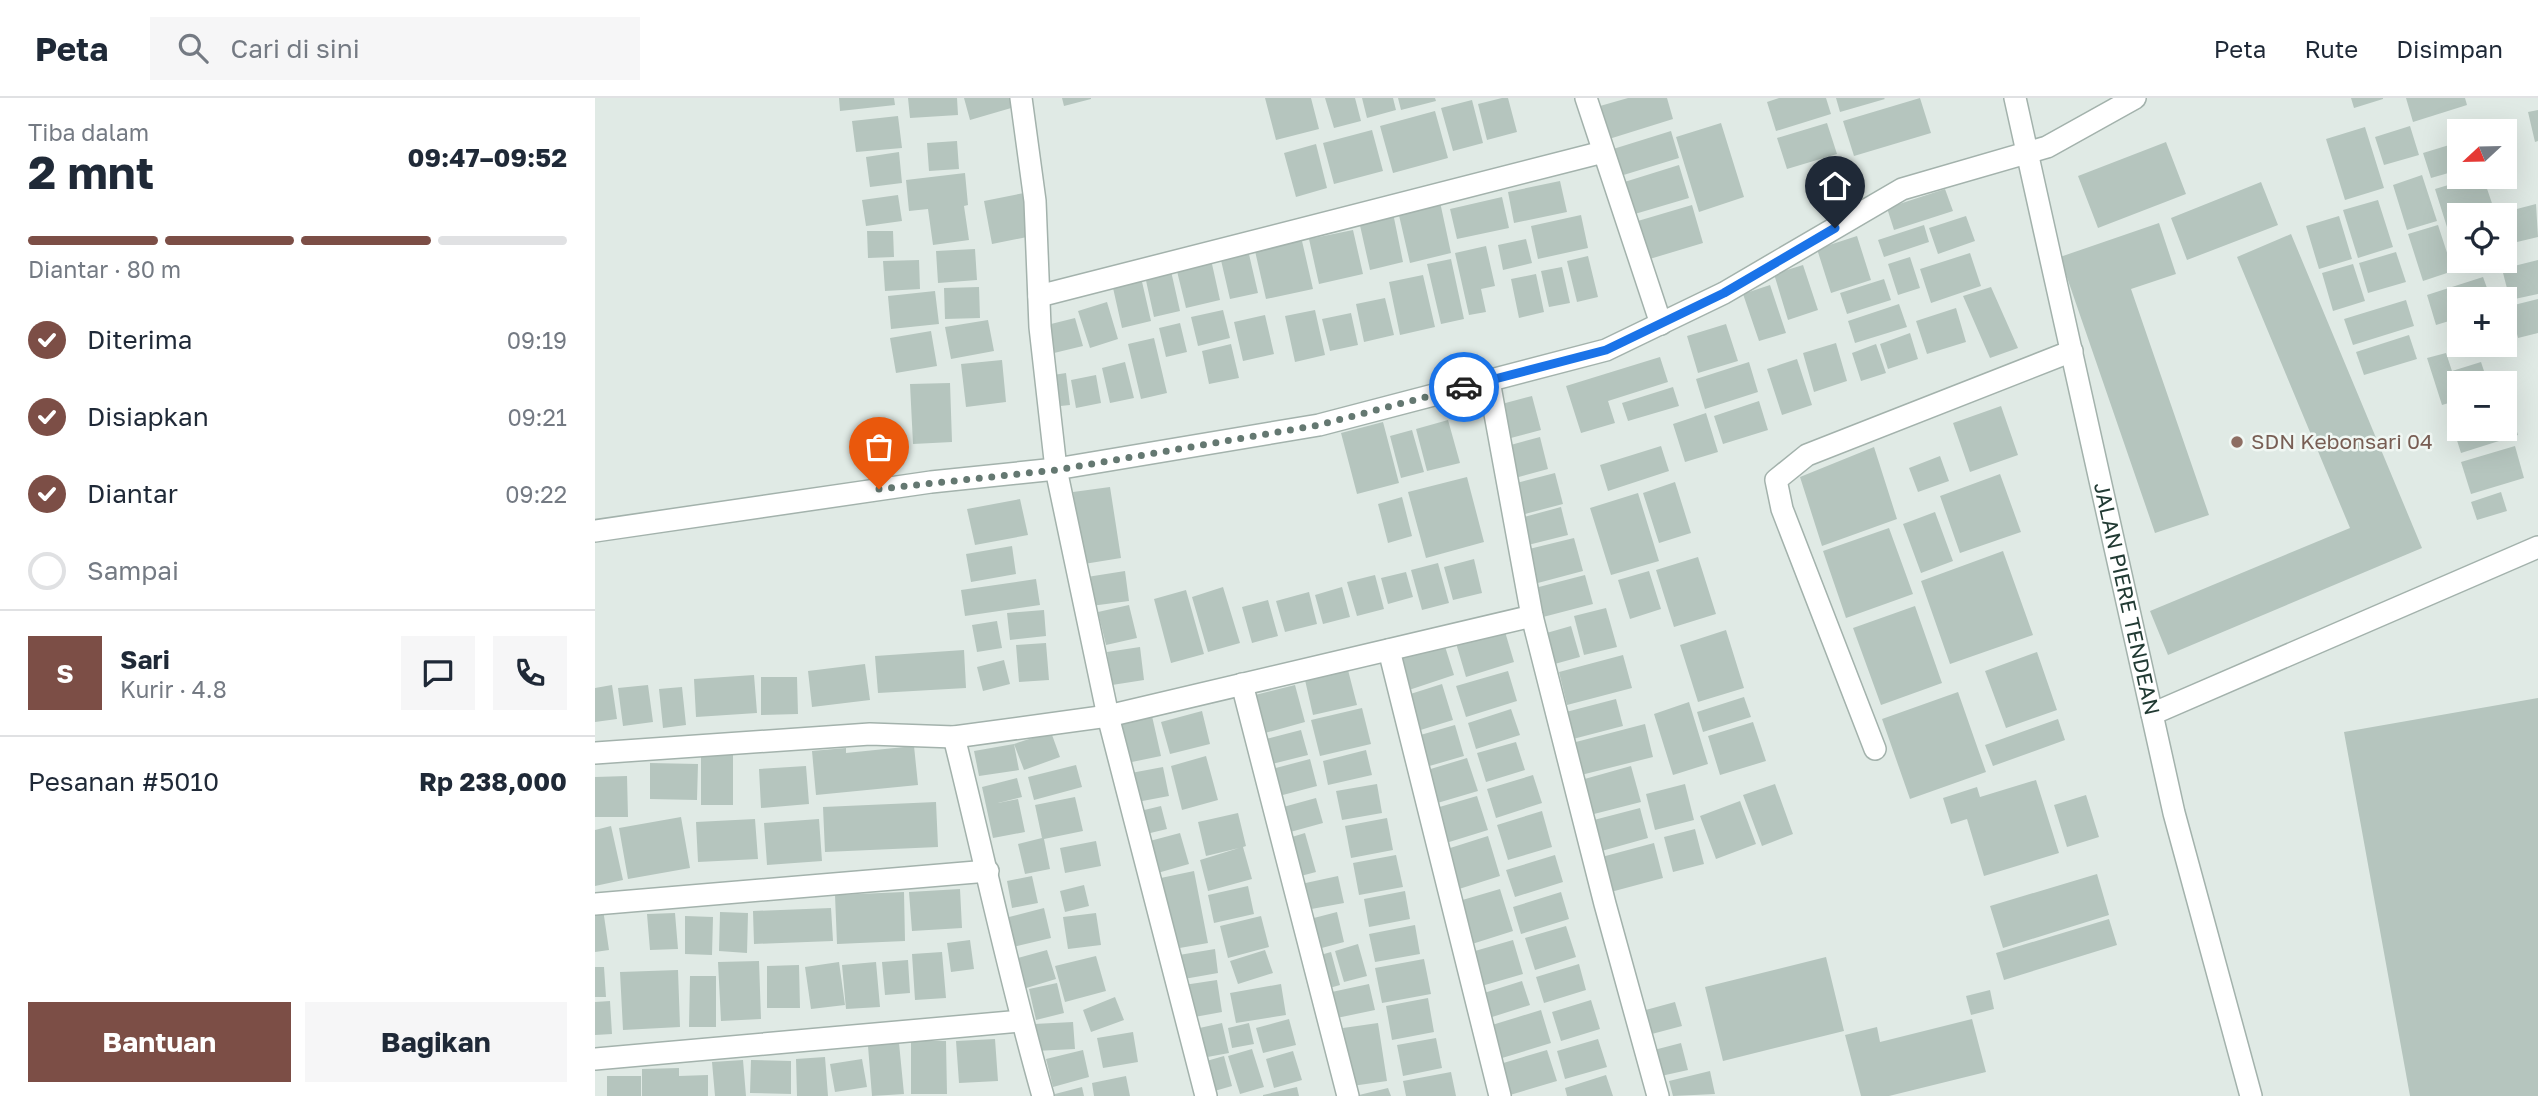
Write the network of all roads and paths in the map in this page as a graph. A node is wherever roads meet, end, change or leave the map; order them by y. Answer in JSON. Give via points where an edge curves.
{"nodes":[{"id":1,"x":1021,"y":98,"type":"edge"},
{"id":2,"x":1586,"y":98,"type":"edge"},
{"id":3,"x":2015,"y":98,"type":"edge"},
{"id":4,"x":2135,"y":98,"type":"edge"},
{"id":5,"x":2029,"y":151,"type":"junction"},
{"id":6,"x":1604,"y":152,"type":"junction"},
{"id":7,"x":1039,"y":296,"type":"junction"},
{"id":8,"x":1661,"y":324,"type":"junction"},
{"id":9,"x":2072,"y":351,"type":"junction"},
{"id":10,"x":1489,"y":381,"type":"junction"},
{"id":11,"x":1056,"y":470,"type":"junction"},
{"id":12,"x":595,"y":531,"type":"edge"},
{"id":13,"x":2538,"y":547,"type":"edge"},
{"id":14,"x":1532,"y":615,"type":"junction"},
{"id":15,"x":1389,"y":650,"type":"junction"},
{"id":16,"x":1242,"y":684,"type":"junction"},
{"id":17,"x":2152,"y":714,"type":"junction"},
{"id":18,"x":1108,"y":716,"type":"junction"},
{"id":19,"x":954,"y":737,"type":"junction"},
{"id":20,"x":1875,"y":749,"type":"dead end"},
{"id":21,"x":595,"y":753,"type":"edge"},
{"id":22,"x":988,"y":871,"type":"junction"},
{"id":23,"x":595,"y":904,"type":"edge"},
{"id":24,"x":1021,"y":1021,"type":"junction"},
{"id":25,"x":595,"y":1059,"type":"edge"},
{"id":26,"x":1043,"y":1096,"type":"edge"},
{"id":27,"x":1206,"y":1096,"type":"edge"},
{"id":28,"x":1348,"y":1096,"type":"edge"},
{"id":29,"x":1500,"y":1096,"type":"edge"},
{"id":30,"x":1658,"y":1096,"type":"edge"},
{"id":31,"x":2251,"y":1096,"type":"edge"}],
"edges":[{"from":1,"to":7,"type":"street","via":[[1035,201]]},
{"from":2,"to":6,"type":"street"},
{"from":3,"to":5,"type":"street","name":"JALAN PIERE TENDEAN"},
{"from":4,"to":5,"type":"street","via":[[2047,146]]},
{"from":5,"to":8,"type":"street","via":[[1902,189],[1724,293]]},
{"from":5,"to":9,"type":"street","name":"JALAN PIERE TENDEAN"},
{"from":6,"to":7,"type":"street"},
{"from":6,"to":8,"type":"street"},
{"from":7,"to":11,"type":"street"},
{"from":8,"to":10,"type":"street","via":[[1606,350]]},
{"from":9,"to":17,"type":"street","name":"JALAN PIERE TENDEAN"},
{"from":9,"to":20,"type":"street","via":[[1807,455],[1776,480],[1782,509]]},
{"from":10,"to":11,"type":"street","via":[[1319,425]]},
{"from":10,"to":14,"type":"street"},
{"from":11,"to":12,"type":"street","via":[[931,482]]},
{"from":11,"to":18,"type":"street"},
{"from":13,"to":17,"type":"street"},
{"from":14,"to":15,"type":"street"},
{"from":14,"to":30,"type":"street"},
{"from":15,"to":16,"type":"street"},
{"from":15,"to":29,"type":"street"},
{"from":16,"to":18,"type":"street"},
{"from":16,"to":28,"type":"street"},
{"from":17,"to":31,"type":"street","name":"JALAN PIERE TENDEAN","via":[[2174,813]]},
{"from":18,"to":19,"type":"street"},
{"from":18,"to":27,"type":"street"},
{"from":19,"to":21,"type":"street","via":[[870,734]]},
{"from":19,"to":22,"type":"street"},
{"from":22,"to":23,"type":"street"},
{"from":22,"to":24,"type":"street"},
{"from":24,"to":25,"type":"street"},
{"from":24,"to":26,"type":"street"}]}
